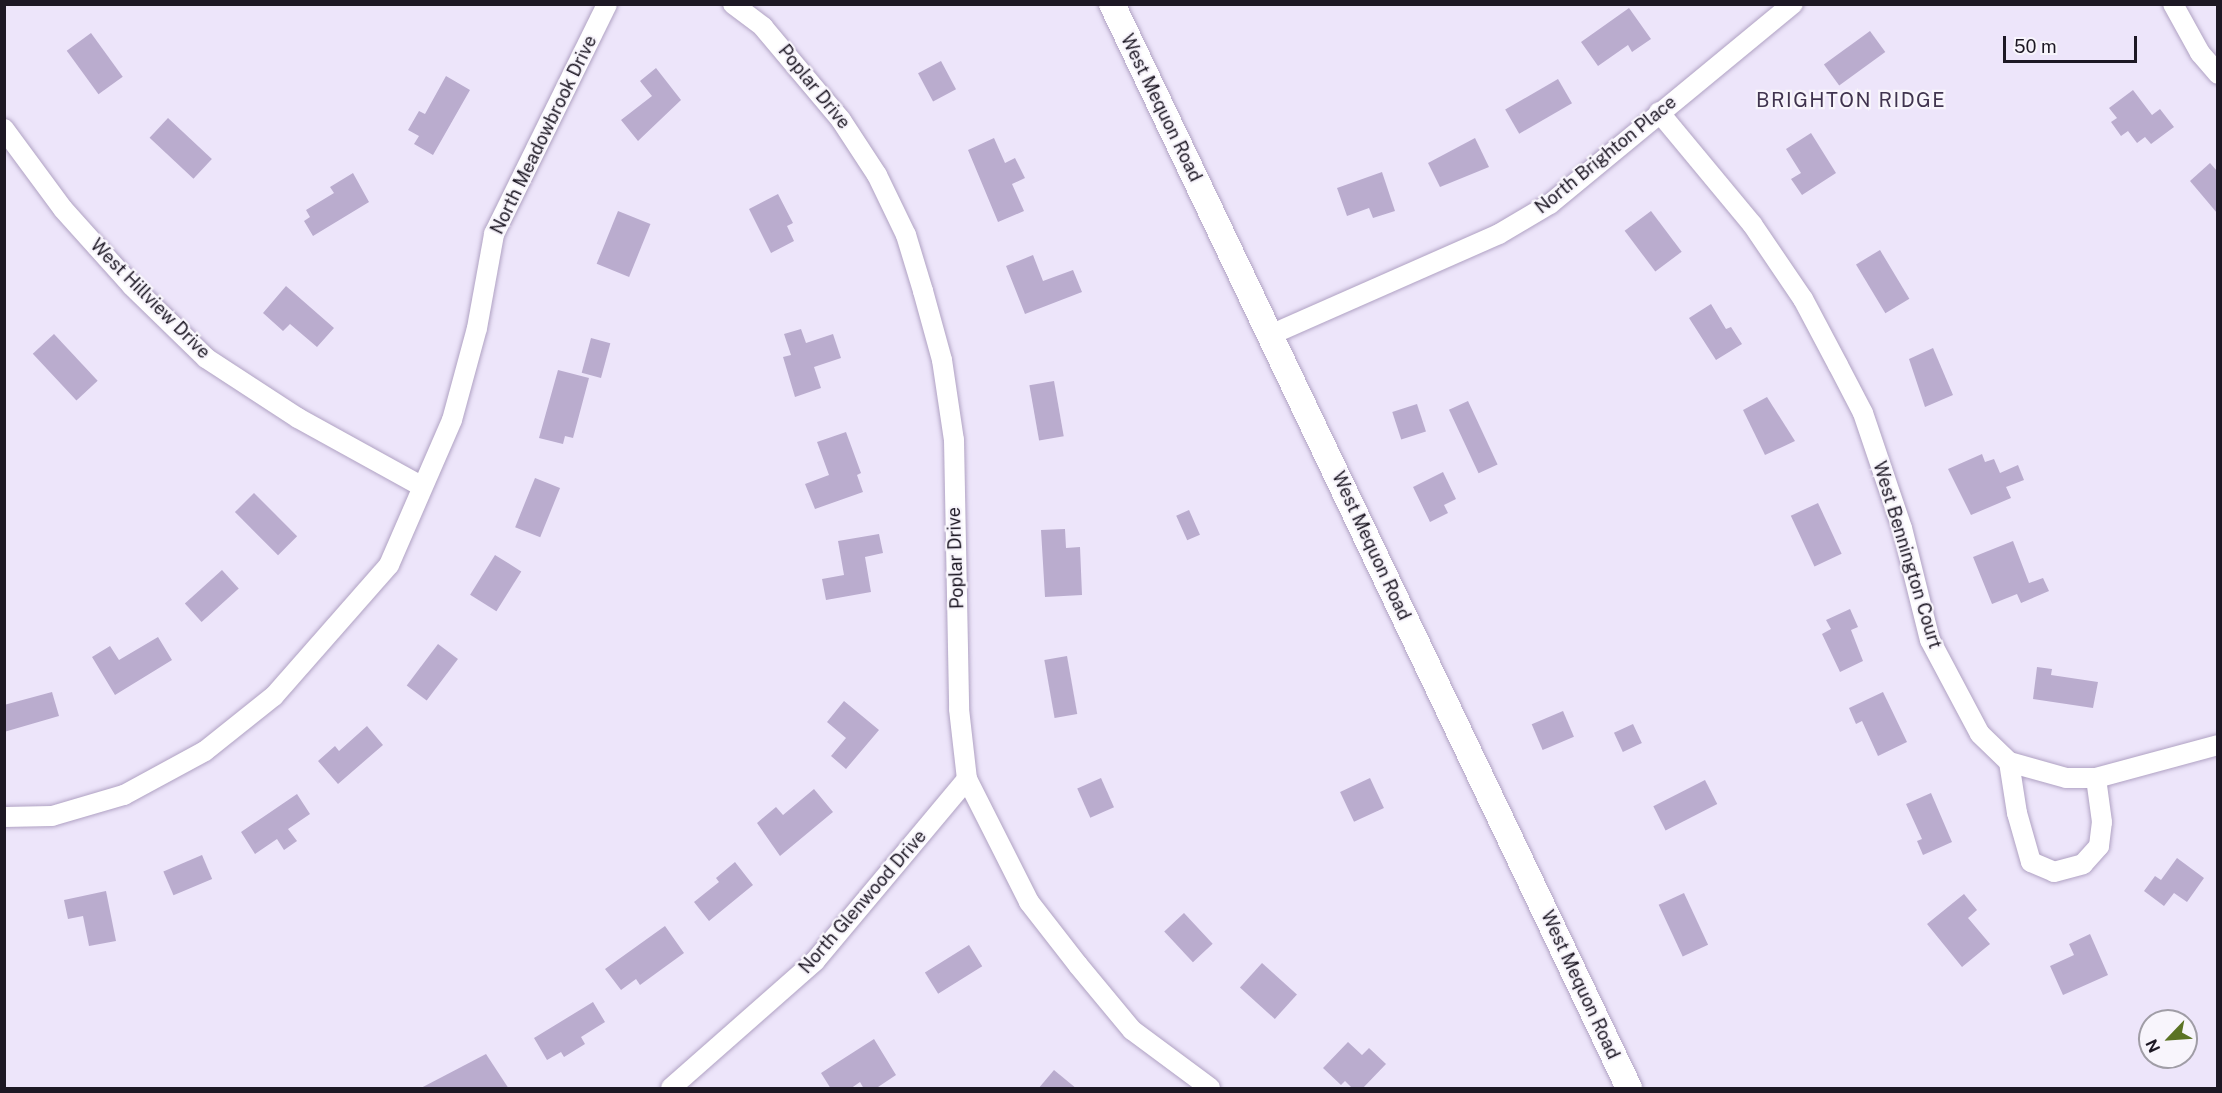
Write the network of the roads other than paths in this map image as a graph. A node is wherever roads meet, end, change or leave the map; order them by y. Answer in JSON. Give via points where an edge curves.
{"nodes":[{"id":1,"x":607,"y":4,"type":"edge"},
{"id":2,"x":733,"y":4,"type":"edge"},
{"id":3,"x":1112,"y":4,"type":"edge"},
{"id":4,"x":1793,"y":4,"type":"edge"},
{"id":5,"x":2173,"y":4,"type":"edge"},
{"id":6,"x":2217,"y":74,"type":"edge"},
{"id":7,"x":1659,"y":112,"type":"junction"},
{"id":8,"x":4,"y":129,"type":"edge"},
{"id":9,"x":1270,"y":334,"type":"junction"},
{"id":10,"x":421,"y":486,"type":"junction"},
{"id":11,"x":2217,"y":745,"type":"edge"},
{"id":12,"x":2009,"y":762,"type":"junction"},
{"id":13,"x":2096,"y":778,"type":"junction"},
{"id":14,"x":967,"y":779,"type":"junction"},
{"id":15,"x":4,"y":817,"type":"edge"},
{"id":16,"x":671,"y":1089,"type":"edge"},
{"id":17,"x":1210,"y":1089,"type":"edge"},
{"id":18,"x":1629,"y":1089,"type":"edge"}],
"edges":[{"from":1,"to":10,"type":"street","name":"North Meadowbrook Drive","via":[[494,234],[477,328],[452,420]]},
{"from":2,"to":14,"type":"street","name":"Poplar Drive","via":[[764,27],[842,120],[877,175],[906,235],[923,291],[942,360],[954,440],[959,709]]},
{"from":3,"to":9,"type":"main road","name":"West Mequon Road"},
{"from":4,"to":7,"type":"street","name":"North Brighton Place"},
{"from":5,"to":6,"type":"street","via":[[2200,53]]},
{"from":7,"to":9,"type":"street","name":"North Brighton Place","via":[[1550,204],[1499,234]]},
{"from":7,"to":12,"type":"street","name":"West Bennington Court","via":[[1752,224],[1808,309],[1863,413],[1902,528],[1930,640],[1980,734]]},
{"from":8,"to":10,"type":"street","name":"West Hillview Drive","via":[[71,218],[132,286],[206,358],[298,418]]},
{"from":9,"to":18,"type":"main road","name":"West Mequon Road"},
{"from":10,"to":15,"type":"street","name":"North Meadowbrook Drive","via":[[389,565],[274,696],[205,751],[124,795],[52,816]]},
{"from":11,"to":13,"type":"street","name":"West Bennington Court"},
{"from":12,"to":13,"type":"street","name":"West Bennington Court","via":[[2066,778]]},
{"from":12,"to":13,"type":"street","via":[[2017,813],[2031,862],[2054,872],[2083,864],[2100,846],[2102,822]]},
{"from":14,"to":16,"type":"street","name":"North Glenwood Drive","via":[[815,961]]},
{"from":14,"to":17,"type":"street","name":"Poplar Drive","via":[[1029,902],[1078,965],[1132,1030]]}]}
